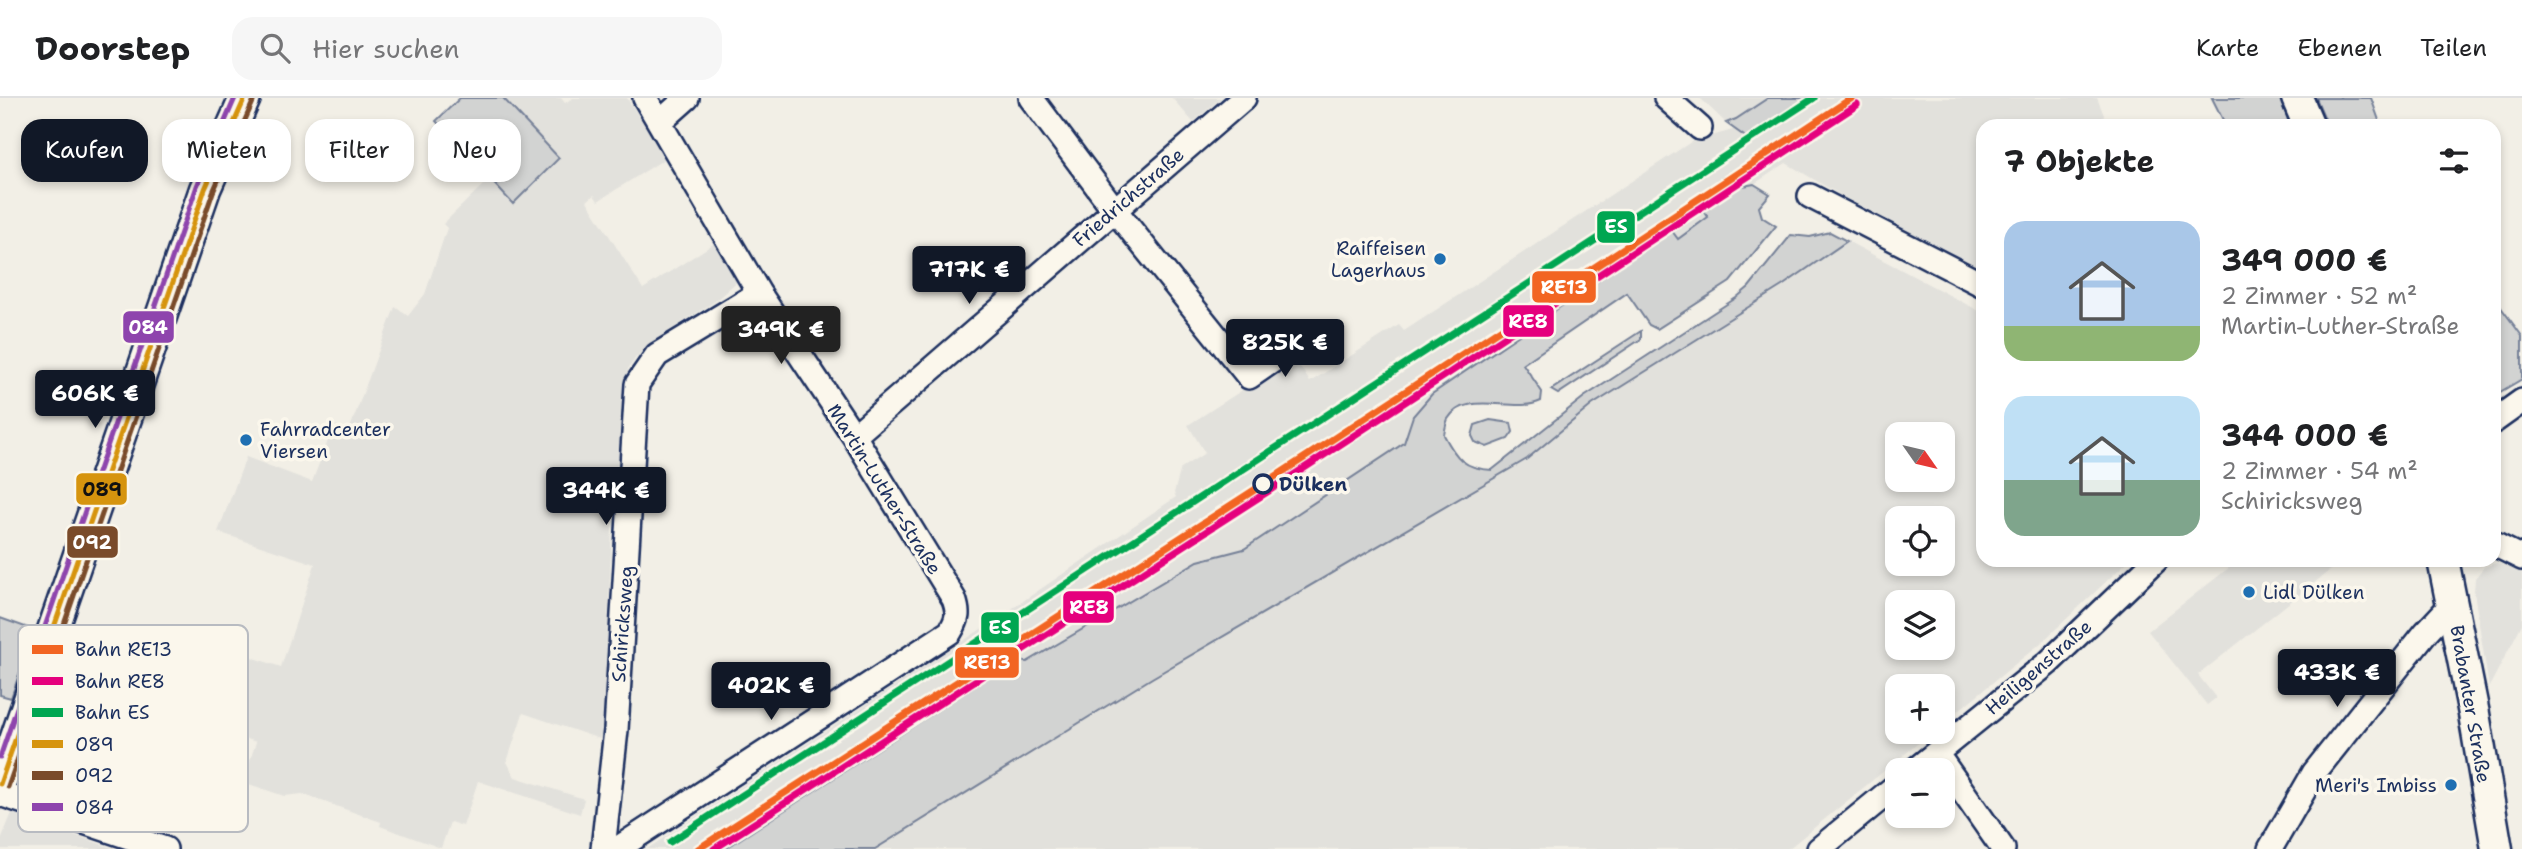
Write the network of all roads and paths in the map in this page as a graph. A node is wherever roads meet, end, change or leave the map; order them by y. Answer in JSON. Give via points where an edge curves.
{"nodes":[{"id":1,"x":245,"y":98,"type":"edge"},
{"id":2,"x":645,"y":98,"type":"edge"},
{"id":3,"x":687,"y":98,"type":"edge"},
{"id":4,"x":1031,"y":98,"type":"edge"},
{"id":5,"x":1244,"y":98,"type":"edge"},
{"id":6,"x":1666,"y":98,"type":"edge"},
{"id":7,"x":2297,"y":98,"type":"edge"},
{"id":8,"x":2306,"y":119,"type":"edge"},
{"id":9,"x":660,"y":122,"type":"junction"},
{"id":10,"x":1700,"y":128,"type":"dead end"},
{"id":11,"x":1810,"y":196,"type":"dead end"},
{"id":12,"x":1114,"y":209,"type":"junction"},
{"id":13,"x":1976,"y":281,"type":"edge"},
{"id":14,"x":759,"y":293,"type":"junction"},
{"id":15,"x":1297,"y":344,"type":"dead end"},
{"id":16,"x":2522,"y":401,"type":"edge"},
{"id":17,"x":2501,"y":416,"type":"edge"},
{"id":18,"x":853,"y":436,"type":"junction"},
{"id":19,"x":2501,"y":548,"type":"edge"},
{"id":20,"x":2522,"y":558,"type":"edge"},
{"id":21,"x":2149,"y":567,"type":"edge"},
{"id":22,"x":2444,"y":567,"type":"edge"},
{"id":23,"x":2452,"y":604,"type":"junction"},
{"id":24,"x":55,"y":625,"type":"edge"},
{"id":25,"x":18,"y":732,"type":"edge"},
{"id":26,"x":1936,"y":753,"type":"junction"},
{"id":27,"x":1930,"y":758,"type":"edge"},
{"id":28,"x":0,"y":784,"type":"edge"},
{"id":29,"x":0,"y":794,"type":"edge"},
{"id":30,"x":1885,"y":795,"type":"edge"},
{"id":31,"x":18,"y":800,"type":"edge"},
{"id":32,"x":114,"y":832,"type":"edge"},
{"id":33,"x":165,"y":849,"type":"edge"},
{"id":34,"x":603,"y":849,"type":"edge"},
{"id":35,"x":617,"y":849,"type":"edge"},
{"id":36,"x":1819,"y":849,"type":"edge"},
{"id":37,"x":2003,"y":849,"type":"edge"},
{"id":38,"x":2270,"y":849,"type":"edge"},
{"id":39,"x":2497,"y":849,"type":"edge"}],
"edges":[{"from":1,"to":24,"type":"main road","via":[[205,189]]},
{"from":2,"to":9,"type":"street","name":"Martin-Luther-Straße"},
{"from":3,"to":9,"type":"street"},
{"from":4,"to":12,"type":"street"},
{"from":5,"to":12,"type":"street","name":"Friedrichstraße"},
{"from":6,"to":10,"type":"street"},
{"from":7,"to":8,"type":"main road"},
{"from":9,"to":14,"type":"street","name":"Martin-Luther-Straße"},
{"from":11,"to":13,"type":"street"},
{"from":12,"to":15,"type":"street","via":[[1249,377]]},
{"from":12,"to":18,"type":"street","name":"Friedrichstraße"},
{"from":14,"to":18,"type":"street","name":"Martin-Luther-Straße"},
{"from":14,"to":34,"type":"street","name":"Schiricksweg","via":[[657,355],[637,384],[616,730]]},
{"from":16,"to":17,"type":"street"},
{"from":18,"to":35,"type":"street","name":"Martin-Luther-Straße","via":[[954,599],[957,621],[950,632]]},
{"from":19,"to":20,"type":"street"},
{"from":21,"to":26,"type":"street","name":"Heiligenstraße","via":[[2048,663]]},
{"from":22,"to":23,"type":"main road","name":"Brabanter Straße"},
{"from":23,"to":38,"type":"street","via":[[2314,773]]},
{"from":23,"to":39,"type":"main road","name":"Brabanter Straße"},
{"from":25,"to":28,"type":"main road"},
{"from":26,"to":27,"type":"street","name":"Heiligenstraße"},
{"from":26,"to":37,"type":"street"},
{"from":29,"to":31,"type":"street"},
{"from":30,"to":36,"type":"street"},
{"from":32,"to":33,"type":"street"}]}
